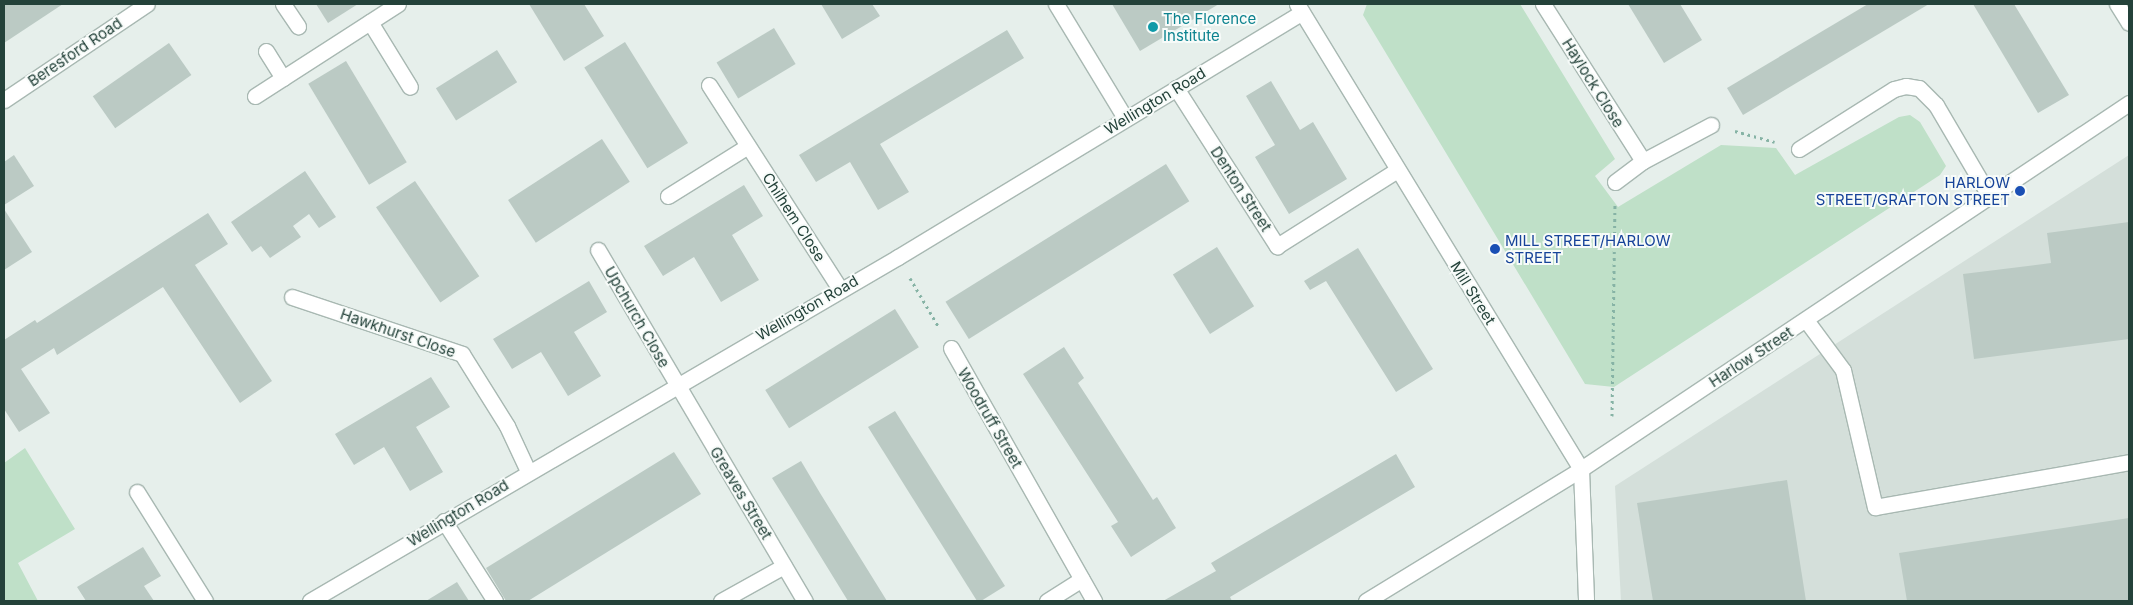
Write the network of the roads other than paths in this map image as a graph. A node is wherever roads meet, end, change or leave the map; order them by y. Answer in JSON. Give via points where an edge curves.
{"nodes":[{"id":1,"x":147,"y":4,"type":"edge"},
{"id":2,"x":283,"y":4,"type":"edge"},
{"id":3,"x":398,"y":4,"type":"edge"},
{"id":4,"x":1056,"y":4,"type":"edge"},
{"id":5,"x":1543,"y":4,"type":"edge"},
{"id":6,"x":2117,"y":4,"type":"edge"},
{"id":7,"x":1300,"y":8,"type":"edge"},
{"id":8,"x":370,"y":22,"type":"junction"},
{"id":9,"x":2129,"y":24,"type":"edge"},
{"id":10,"x":298,"y":26,"type":"dead end"},
{"id":11,"x":266,"y":51,"type":"dead end"},
{"id":12,"x":283,"y":78,"type":"junction"},
{"id":13,"x":709,"y":85,"type":"dead end"},
{"id":14,"x":410,"y":87,"type":"dead end"},
{"id":15,"x":1176,"y":88,"type":"junction"},
{"id":16,"x":255,"y":96,"type":"dead end"},
{"id":17,"x":4,"y":100,"type":"edge"},
{"id":18,"x":2129,"y":103,"type":"edge"},
{"id":19,"x":1125,"y":118,"type":"junction"},
{"id":20,"x":1711,"y":125,"type":"road end"},
{"id":21,"x":748,"y":146,"type":"junction"},
{"id":22,"x":1799,"y":149,"type":"road end"},
{"id":23,"x":1643,"y":162,"type":"junction"},
{"id":24,"x":1398,"y":170,"type":"junction"},
{"id":25,"x":1615,"y":182,"type":"road end"},
{"id":26,"x":668,"y":196,"type":"dead end"},
{"id":27,"x":1990,"y":197,"type":"junction"},
{"id":28,"x":598,"y":250,"type":"dead end"},
{"id":29,"x":840,"y":289,"type":"junction"},
{"id":30,"x":292,"y":297,"type":"dead end"},
{"id":31,"x":1806,"y":320,"type":"junction"},
{"id":32,"x":951,"y":348,"type":"road end"},
{"id":33,"x":676,"y":384,"type":"junction"},
{"id":34,"x":2129,"y":462,"type":"edge"},
{"id":35,"x":1581,"y":469,"type":"junction"},
{"id":36,"x":528,"y":471,"type":"junction"},
{"id":37,"x":137,"y":492,"type":"dead end"},
{"id":38,"x":444,"y":521,"type":"junction"},
{"id":39,"x":784,"y":566,"type":"junction"},
{"id":40,"x":1082,"y":579,"type":"junction"},
{"id":41,"x":206,"y":601,"type":"edge"},
{"id":42,"x":310,"y":601,"type":"edge"},
{"id":43,"x":495,"y":601,"type":"edge"},
{"id":44,"x":722,"y":601,"type":"edge"},
{"id":45,"x":806,"y":601,"type":"edge"},
{"id":46,"x":1047,"y":601,"type":"edge"},
{"id":47,"x":1094,"y":601,"type":"edge"},
{"id":48,"x":1366,"y":601,"type":"edge"},
{"id":49,"x":1586,"y":601,"type":"edge"}],
"edges":[{"from":1,"to":17,"type":"street","name":"Beresford Road"},
{"from":2,"to":10,"type":"street"},
{"from":3,"to":8,"type":"street"},
{"from":4,"to":19,"type":"street"},
{"from":5,"to":23,"type":"street","name":"Haylock Close"},
{"from":6,"to":9,"type":"street"},
{"from":7,"to":15,"type":"street","name":"Wellington Road"},
{"from":7,"to":24,"type":"street","name":"Mill Street"},
{"from":8,"to":12,"type":"street"},
{"from":8,"to":14,"type":"street"},
{"from":11,"to":12,"type":"street"},
{"from":12,"to":16,"type":"street"},
{"from":13,"to":21,"type":"street","name":"Chilhem Close"},
{"from":15,"to":19,"type":"street","name":"Wellington Road"},
{"from":15,"to":24,"type":"street","name":"Denton Street","via":[[1277,246]]},
{"from":18,"to":27,"type":"street","name":"Harlow Street"},
{"from":19,"to":29,"type":"street","name":"Wellington Road"},
{"from":20,"to":23,"type":"street"},
{"from":21,"to":26,"type":"street"},
{"from":21,"to":29,"type":"street","name":"Chilhem Close"},
{"from":22,"to":27,"type":"street","via":[[1894,90],[1906,86],[1919,88],[1936,104]]},
{"from":23,"to":25,"type":"street"},
{"from":24,"to":35,"type":"street","name":"Mill Street"},
{"from":27,"to":31,"type":"street","name":"Harlow Street"},
{"from":28,"to":33,"type":"street","name":"Upchurch Close"},
{"from":29,"to":33,"type":"street","name":"Wellington Road"},
{"from":30,"to":36,"type":"street","name":"Hawkhurst Close","via":[[462,354],[507,426]]},
{"from":31,"to":34,"type":"street","via":[[1843,370],[1875,507]]},
{"from":31,"to":35,"type":"street","name":"Harlow Street"},
{"from":32,"to":40,"type":"street","name":"Woodruff Street"},
{"from":33,"to":36,"type":"street","name":"Wellington Road"},
{"from":33,"to":39,"type":"street","name":"Greaves Street"},
{"from":35,"to":48,"type":"street","name":"Harlow Street"},
{"from":35,"to":49,"type":"street","name":"Mill Street"},
{"from":36,"to":38,"type":"street","name":"Wellington Road"},
{"from":37,"to":41,"type":"street"},
{"from":38,"to":42,"type":"street","name":"Wellington Road"},
{"from":38,"to":43,"type":"street"},
{"from":39,"to":44,"type":"street"},
{"from":39,"to":45,"type":"street","name":"Greaves Street"},
{"from":40,"to":46,"type":"street"},
{"from":40,"to":47,"type":"street","name":"Woodruff Street"}]}
